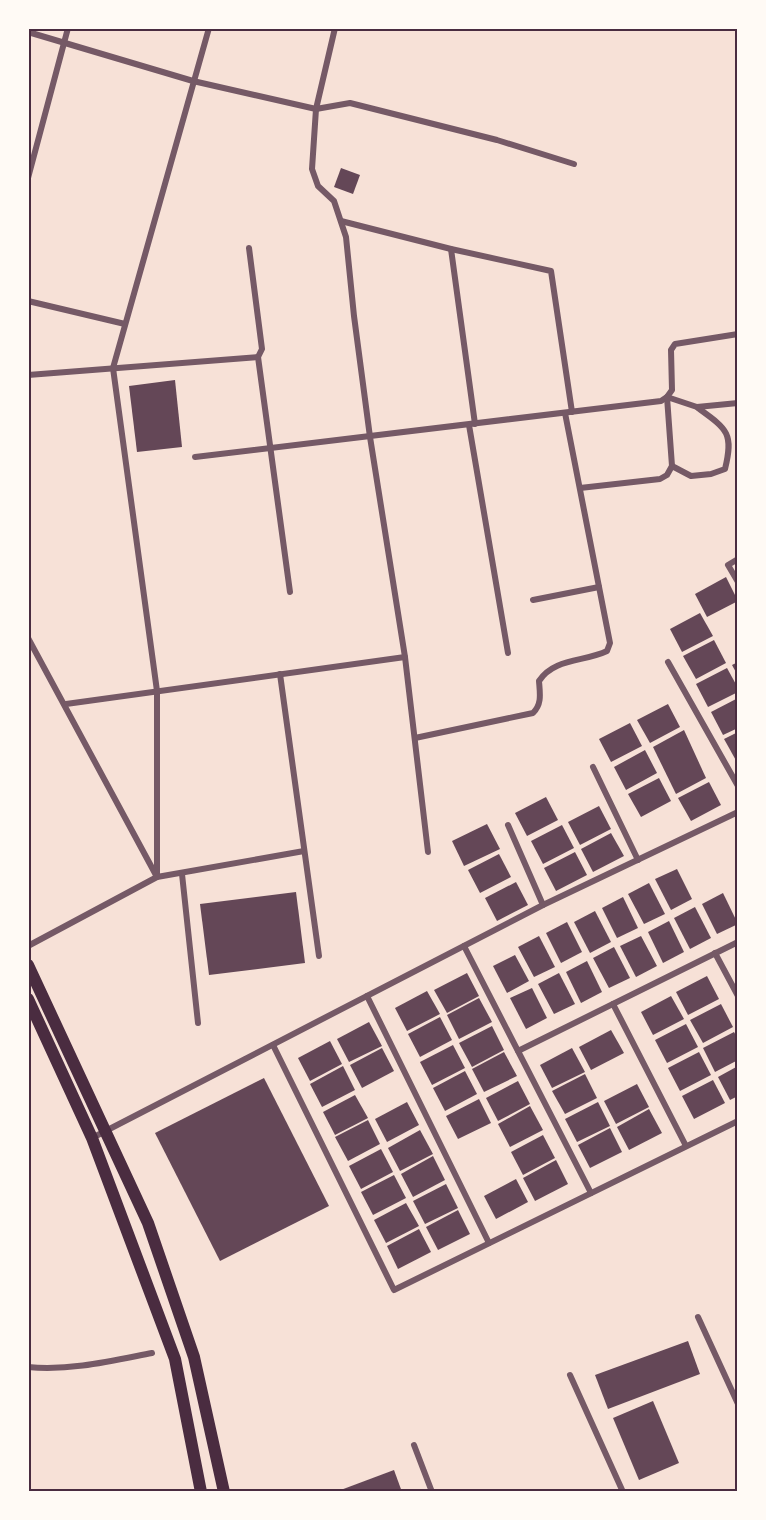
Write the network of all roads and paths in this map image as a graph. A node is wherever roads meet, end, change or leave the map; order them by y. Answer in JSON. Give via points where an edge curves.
{"nodes":[{"id":1,"x":68,"y":28,"type":"edge"},
{"id":2,"x":209,"y":28,"type":"edge"},
{"id":3,"x":335,"y":28,"type":"edge"},
{"id":4,"x":28,"y":32,"type":"edge"},
{"id":5,"x":64,"y":42,"type":"junction"},
{"id":6,"x":193,"y":81,"type":"junction"},
{"id":7,"x":316,"y":109,"type":"junction"},
{"id":8,"x":574,"y":164,"type":"dead end"},
{"id":9,"x":30,"y":165,"type":"edge"},
{"id":10,"x":28,"y":178,"type":"edge"},
{"id":11,"x":341,"y":221,"type":"junction"},
{"id":12,"x":249,"y":248,"type":"dead end"},
{"id":13,"x":451,"y":249,"type":"junction"},
{"id":14,"x":28,"y":301,"type":"edge"},
{"id":15,"x":125,"y":324,"type":"junction"},
{"id":16,"x":738,"y":334,"type":"edge"},
{"id":17,"x":258,"y":357,"type":"junction"},
{"id":18,"x":113,"y":368,"type":"junction"},
{"id":19,"x":28,"y":375,"type":"edge"},
{"id":20,"x":668,"y":397,"type":"junction"},
{"id":21,"x":738,"y":403,"type":"edge"},
{"id":22,"x":698,"y":407,"type":"junction"},
{"id":23,"x":568,"y":413,"type":"junction"},
{"id":24,"x":472,"y":424,"type":"junction"},
{"id":25,"x":370,"y":437,"type":"junction"},
{"id":26,"x":270,"y":448,"type":"junction"},
{"id":27,"x":195,"y":457,"type":"dead end"},
{"id":28,"x":672,"y":466,"type":"junction"},
{"id":29,"x":580,"y":488,"type":"junction"},
{"id":30,"x":738,"y":559,"type":"edge"},
{"id":31,"x":738,"y":582,"type":"edge"},
{"id":32,"x":599,"y":587,"type":"junction"},
{"id":33,"x":290,"y":592,"type":"dead end"},
{"id":34,"x":533,"y":600,"type":"dead end"},
{"id":35,"x":28,"y":638,"type":"edge"},
{"id":36,"x":508,"y":653,"type":"dead end"},
{"id":37,"x":405,"y":657,"type":"junction"},
{"id":38,"x":668,"y":662,"type":"dead end"},
{"id":39,"x":280,"y":674,"type":"junction"},
{"id":40,"x":157,"y":691,"type":"junction"},
{"id":41,"x":66,"y":704,"type":"junction"},
{"id":42,"x":415,"y":738,"type":"junction"},
{"id":43,"x":593,"y":767,"type":"dead end"},
{"id":44,"x":738,"y":786,"type":"edge"},
{"id":45,"x":738,"y":812,"type":"edge"},
{"id":46,"x":508,"y":825,"type":"dead end"},
{"id":47,"x":304,"y":851,"type":"junction"},
{"id":48,"x":428,"y":852,"type":"dead end"},
{"id":49,"x":638,"y":860,"type":"junction"},
{"id":50,"x":182,"y":874,"type":"junction"},
{"id":51,"x":157,"y":877,"type":"junction"},
{"id":52,"x":543,"y":905,"type":"junction"},
{"id":53,"x":738,"y":942,"type":"edge"},
{"id":54,"x":28,"y":946,"type":"edge"},
{"id":55,"x":464,"y":946,"type":"junction"},
{"id":56,"x":715,"y":953,"type":"junction"},
{"id":57,"x":319,"y":956,"type":"dead end"},
{"id":58,"x":28,"y":965,"type":"edge"},
{"id":59,"x":367,"y":996,"type":"junction"},
{"id":60,"x":738,"y":996,"type":"edge"},
{"id":61,"x":28,"y":999,"type":"edge"},
{"id":62,"x":613,"y":1004,"type":"junction"},
{"id":63,"x":198,"y":1023,"type":"dead end"},
{"id":64,"x":273,"y":1045,"type":"junction"},
{"id":65,"x":518,"y":1051,"type":"junction"},
{"id":66,"x":738,"y":1121,"type":"edge"},
{"id":67,"x":107,"y":1131,"type":"junction"},
{"id":68,"x":92,"y":1138,"type":"junction"},
{"id":69,"x":686,"y":1146,"type":"junction"},
{"id":70,"x":591,"y":1193,"type":"junction"},
{"id":71,"x":489,"y":1243,"type":"junction"},
{"id":72,"x":698,"y":1317,"type":"dead end"},
{"id":73,"x":152,"y":1353,"type":"dead end"},
{"id":74,"x":28,"y":1367,"type":"edge"},
{"id":75,"x":570,"y":1376,"type":"dead end"},
{"id":76,"x":738,"y":1404,"type":"edge"},
{"id":77,"x":414,"y":1445,"type":"dead end"},
{"id":78,"x":201,"y":1491,"type":"edge"},
{"id":79,"x":224,"y":1491,"type":"edge"},
{"id":80,"x":432,"y":1491,"type":"edge"},
{"id":81,"x":622,"y":1491,"type":"edge"}],
"edges":[{"from":1,"to":5,"type":"street"},
{"from":2,"to":6,"type":"street"},
{"from":3,"to":7,"type":"street"},
{"from":4,"to":5,"type":"street"},
{"from":5,"to":6,"type":"street"},
{"from":5,"to":9,"type":"street"},
{"from":6,"to":7,"type":"street"},
{"from":6,"to":15,"type":"street"},
{"from":7,"to":8,"type":"street","via":[[350,103]]},
{"from":7,"to":11,"type":"street","via":[[312,169],[318,186],[334,201]]},
{"from":9,"to":10,"type":"street"},
{"from":11,"to":13,"type":"street"},
{"from":11,"to":25,"type":"street"},
{"from":12,"to":17,"type":"street","via":[[262,349]]},
{"from":13,"to":23,"type":"street","via":[[551,271]]},
{"from":13,"to":24,"type":"street"},
{"from":14,"to":15,"type":"street"},
{"from":15,"to":18,"type":"street"},
{"from":16,"to":20,"type":"street","via":[[672,346],[672,390]]},
{"from":17,"to":18,"type":"street"},
{"from":17,"to":26,"type":"street"},
{"from":18,"to":19,"type":"street"},
{"from":18,"to":40,"type":"street"},
{"from":20,"to":22,"type":"street"},
{"from":20,"to":23,"type":"street"},
{"from":20,"to":28,"type":"street"},
{"from":21,"to":22,"type":"street"},
{"from":22,"to":28,"type":"street","via":[[729,435],[726,469],[691,476]]},
{"from":23,"to":24,"type":"street"},
{"from":23,"to":29,"type":"street"},
{"from":24,"to":25,"type":"street"},
{"from":24,"to":36,"type":"street"},
{"from":25,"to":26,"type":"street"},
{"from":25,"to":37,"type":"street"},
{"from":26,"to":27,"type":"street"},
{"from":26,"to":33,"type":"street"},
{"from":28,"to":29,"type":"street","via":[[660,479]]},
{"from":29,"to":32,"type":"street"},
{"from":30,"to":31,"type":"street","via":[[728,565]]},
{"from":32,"to":34,"type":"street"},
{"from":32,"to":42,"type":"street","via":[[610,643],[607,651],[549,669],[539,681],[540,701],[533,713]]},
{"from":35,"to":41,"type":"street"},
{"from":37,"to":39,"type":"street"},
{"from":37,"to":42,"type":"street"},
{"from":38,"to":44,"type":"street"},
{"from":39,"to":40,"type":"street"},
{"from":39,"to":47,"type":"street"},
{"from":40,"to":41,"type":"street"},
{"from":40,"to":51,"type":"street"},
{"from":41,"to":51,"type":"street"},
{"from":42,"to":48,"type":"street"},
{"from":43,"to":49,"type":"street"},
{"from":45,"to":49,"type":"street"},
{"from":46,"to":52,"type":"street"},
{"from":47,"to":50,"type":"street"},
{"from":47,"to":57,"type":"street"},
{"from":49,"to":52,"type":"street"},
{"from":50,"to":51,"type":"street"},
{"from":50,"to":63,"type":"street"},
{"from":51,"to":54,"type":"street"},
{"from":52,"to":55,"type":"street"},
{"from":53,"to":56,"type":"street"},
{"from":55,"to":59,"type":"street"},
{"from":55,"to":65,"type":"street"},
{"from":56,"to":60,"type":"street"},
{"from":56,"to":62,"type":"street"},
{"from":58,"to":67,"type":"main road"},
{"from":59,"to":64,"type":"street"},
{"from":59,"to":71,"type":"street"},
{"from":61,"to":68,"type":"main road"},
{"from":62,"to":65,"type":"street"},
{"from":62,"to":69,"type":"street"},
{"from":64,"to":67,"type":"street"},
{"from":64,"to":71,"type":"street","via":[[394,1290]]},
{"from":65,"to":70,"type":"street"},
{"from":66,"to":69,"type":"street"},
{"from":67,"to":68,"type":"street"},
{"from":67,"to":79,"type":"main road","via":[[148,1223],[194,1357]]},
{"from":68,"to":78,"type":"main road","via":[[175,1359]]},
{"from":69,"to":70,"type":"street"},
{"from":70,"to":71,"type":"street"},
{"from":72,"to":76,"type":"street"},
{"from":73,"to":74,"type":"street","via":[[83,1366]]},
{"from":75,"to":81,"type":"street"},
{"from":77,"to":80,"type":"street"}]}
